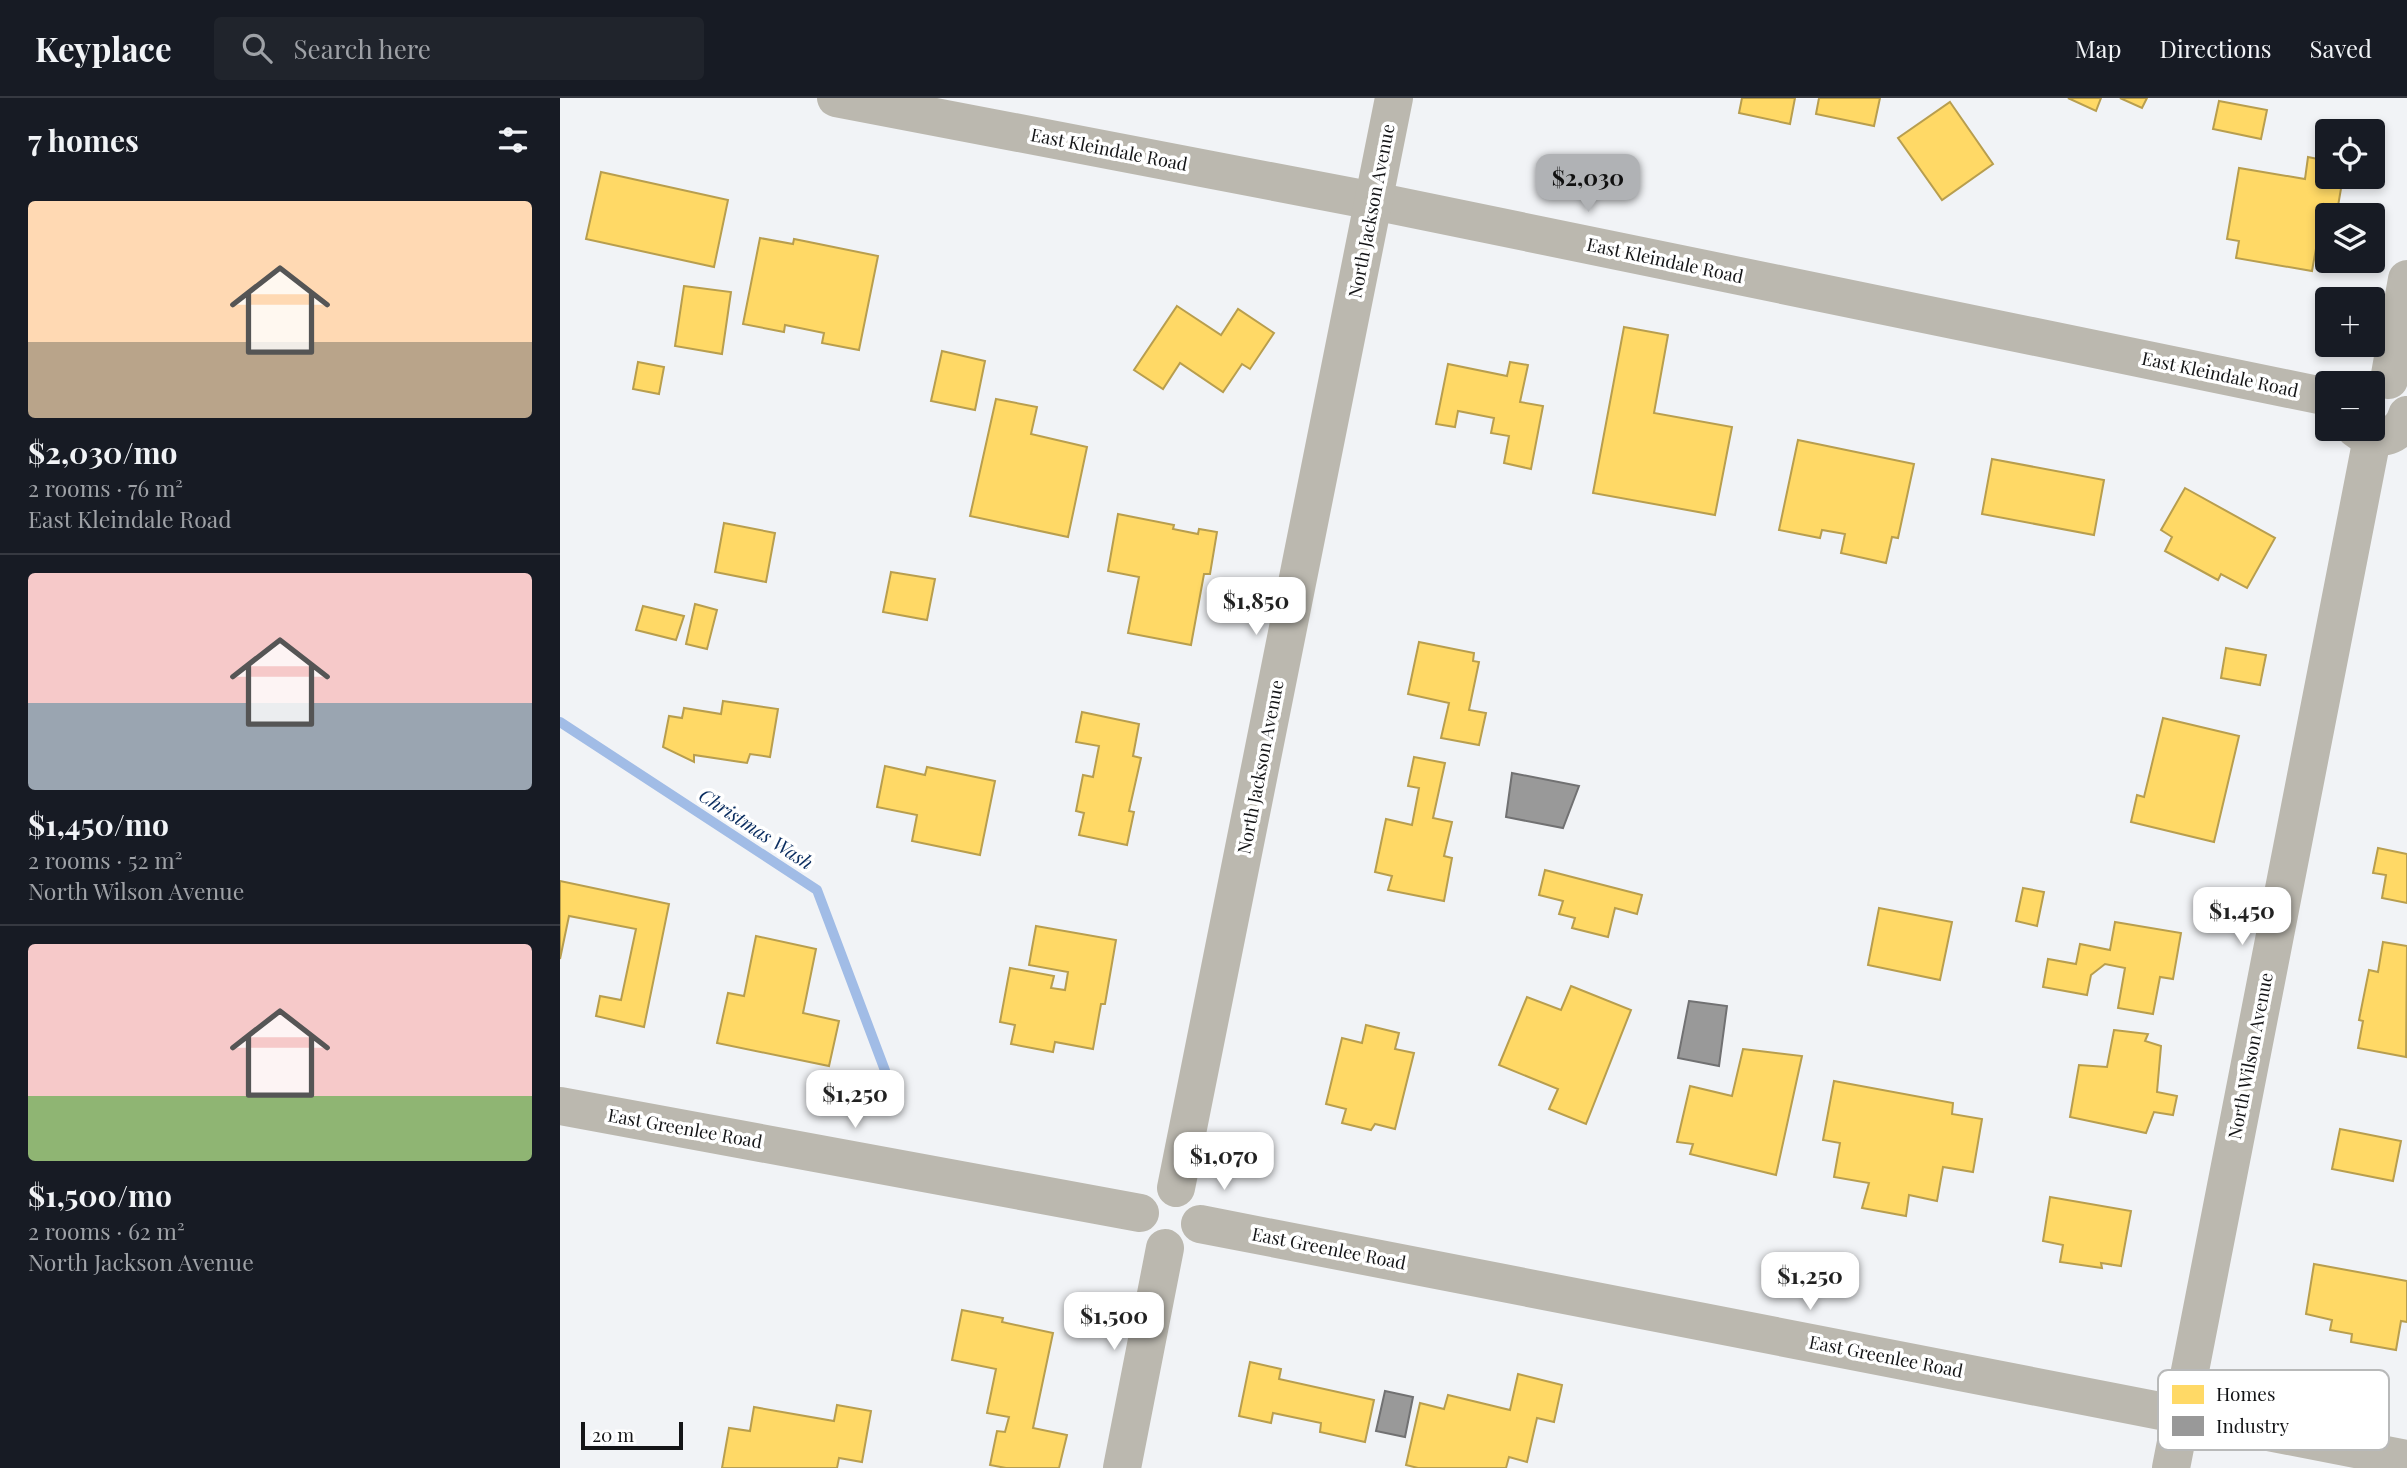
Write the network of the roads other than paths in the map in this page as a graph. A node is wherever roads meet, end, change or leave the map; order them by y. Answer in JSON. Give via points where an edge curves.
{"nodes":[{"id":1,"x":836,"y":98,"type":"edge"},
{"id":2,"x":1394,"y":98,"type":"edge"},
{"id":3,"x":1374,"y":201,"type":"junction"},
{"id":4,"x":2407,"y":279,"type":"edge"},
{"id":5,"x":2385,"y":388,"type":"edge"},
{"id":6,"x":2315,"y":394,"type":"edge"},
{"id":7,"x":2407,"y":415,"type":"edge"},
{"id":8,"x":2385,"y":435,"type":"edge"},
{"id":9,"x":2363,"y":441,"type":"edge"},
{"id":10,"x":560,"y":1107,"type":"edge"},
{"id":11,"x":1176,"y":1188,"type":"junction"},
{"id":12,"x":1140,"y":1213,"type":"junction"},
{"id":13,"x":1200,"y":1224,"type":"junction"},
{"id":14,"x":1165,"y":1248,"type":"junction"},
{"id":15,"x":2189,"y":1370,"type":"edge"},
{"id":16,"x":2158,"y":1410,"type":"edge"},
{"id":17,"x":2174,"y":1450,"type":"edge"},
{"id":18,"x":2362,"y":1450,"type":"edge"},
{"id":19,"x":2407,"y":1459,"type":"edge"},
{"id":20,"x":1122,"y":1468,"type":"edge"},
{"id":21,"x":2171,"y":1468,"type":"edge"}],
"edges":[{"from":1,"to":3,"type":"street","name":"East Kleindale Road"},
{"from":2,"to":3,"type":"street","name":"North Jackson Avenue"},
{"from":3,"to":6,"type":"street","name":"East Kleindale Road"},
{"from":3,"to":11,"type":"street","name":"North Jackson Avenue"},
{"from":4,"to":5,"type":"street"},
{"from":7,"to":8,"type":"street","via":[[2399,430]]},
{"from":9,"to":15,"type":"street","name":"North Wilson Avenue"},
{"from":10,"to":12,"type":"street","name":"East Greenlee Road"},
{"from":11,"to":12,"type":"street","via":[[1149,1196]]},
{"from":11,"to":13,"type":"street","via":[[1193,1197]]},
{"from":12,"to":14,"type":"street","via":[[1148,1240]]},
{"from":13,"to":14,"type":"street","via":[[1183,1246]]},
{"from":13,"to":16,"type":"street","name":"East Greenlee Road"},
{"from":14,"to":20,"type":"street"},
{"from":17,"to":21,"type":"street","name":"North Wilson Avenue"},
{"from":18,"to":19,"type":"street","name":"East Greenlee Road"}]}
